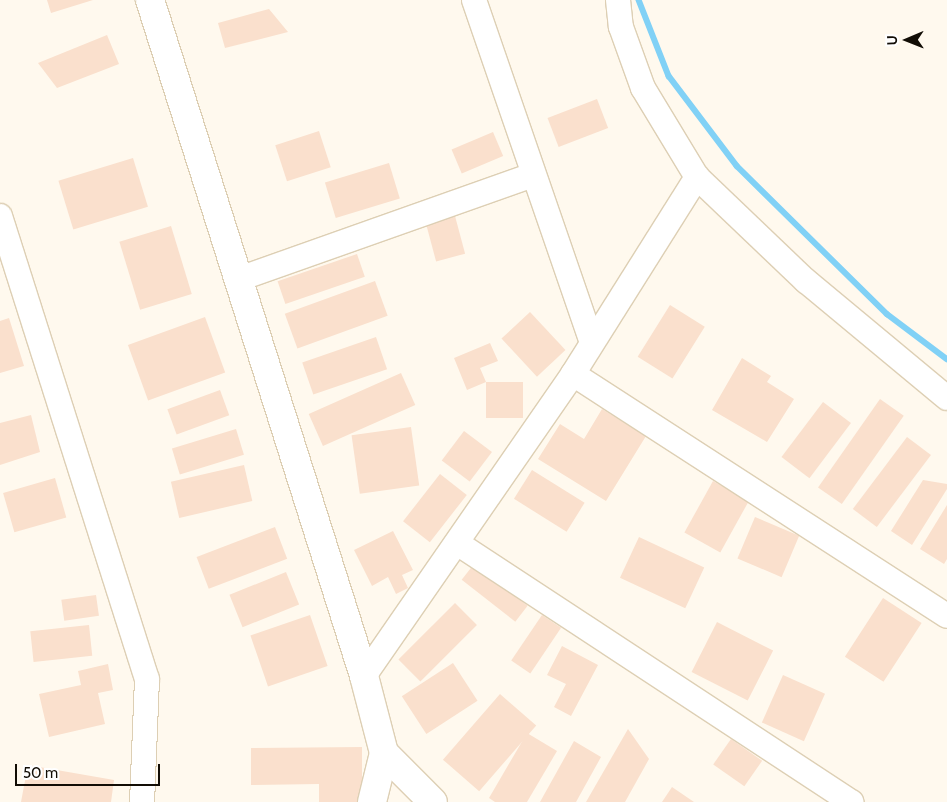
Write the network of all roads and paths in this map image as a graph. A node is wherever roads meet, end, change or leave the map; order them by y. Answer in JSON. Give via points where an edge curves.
{"nodes":[{"id":1,"x":150,"y":0,"type":"edge"},
{"id":2,"x":474,"y":0,"type":"edge"},
{"id":3,"x":618,"y":0,"type":"edge"},
{"id":4,"x":533,"y":175,"type":"junction"},
{"id":5,"x":697,"y":177,"type":"junction"},
{"id":6,"x":0,"y":216,"type":"edge"},
{"id":7,"x":239,"y":280,"type":"junction"},
{"id":8,"x":592,"y":342,"type":"junction"},
{"id":9,"x":573,"y":374,"type":"junction"},
{"id":10,"x":947,"y":398,"type":"edge"},
{"id":11,"x":457,"y":543,"type":"junction"},
{"id":12,"x":947,"y":616,"type":"edge"},
{"id":13,"x":364,"y":676,"type":"junction"},
{"id":14,"x":384,"y":753,"type":"junction"},
{"id":15,"x":142,"y":802,"type":"edge"},
{"id":16,"x":372,"y":802,"type":"edge"},
{"id":17,"x":433,"y":802,"type":"edge"},
{"id":18,"x":851,"y":802,"type":"edge"}],
"edges":[{"from":1,"to":7,"type":"main road"},
{"from":2,"to":4,"type":"street"},
{"from":3,"to":5,"type":"street","via":[[621,27],[643,88]]},
{"from":4,"to":7,"type":"street"},
{"from":4,"to":8,"type":"street"},
{"from":5,"to":8,"type":"street"},
{"from":5,"to":10,"type":"street","via":[[806,281]]},
{"from":6,"to":15,"type":"street","via":[[147,679]]},
{"from":7,"to":13,"type":"main road"},
{"from":8,"to":9,"type":"street"},
{"from":9,"to":11,"type":"street"},
{"from":9,"to":12,"type":"street"},
{"from":11,"to":13,"type":"street"},
{"from":11,"to":18,"type":"street"},
{"from":13,"to":14,"type":"main road"},
{"from":14,"to":16,"type":"main road"},
{"from":14,"to":17,"type":"main road"}]}
